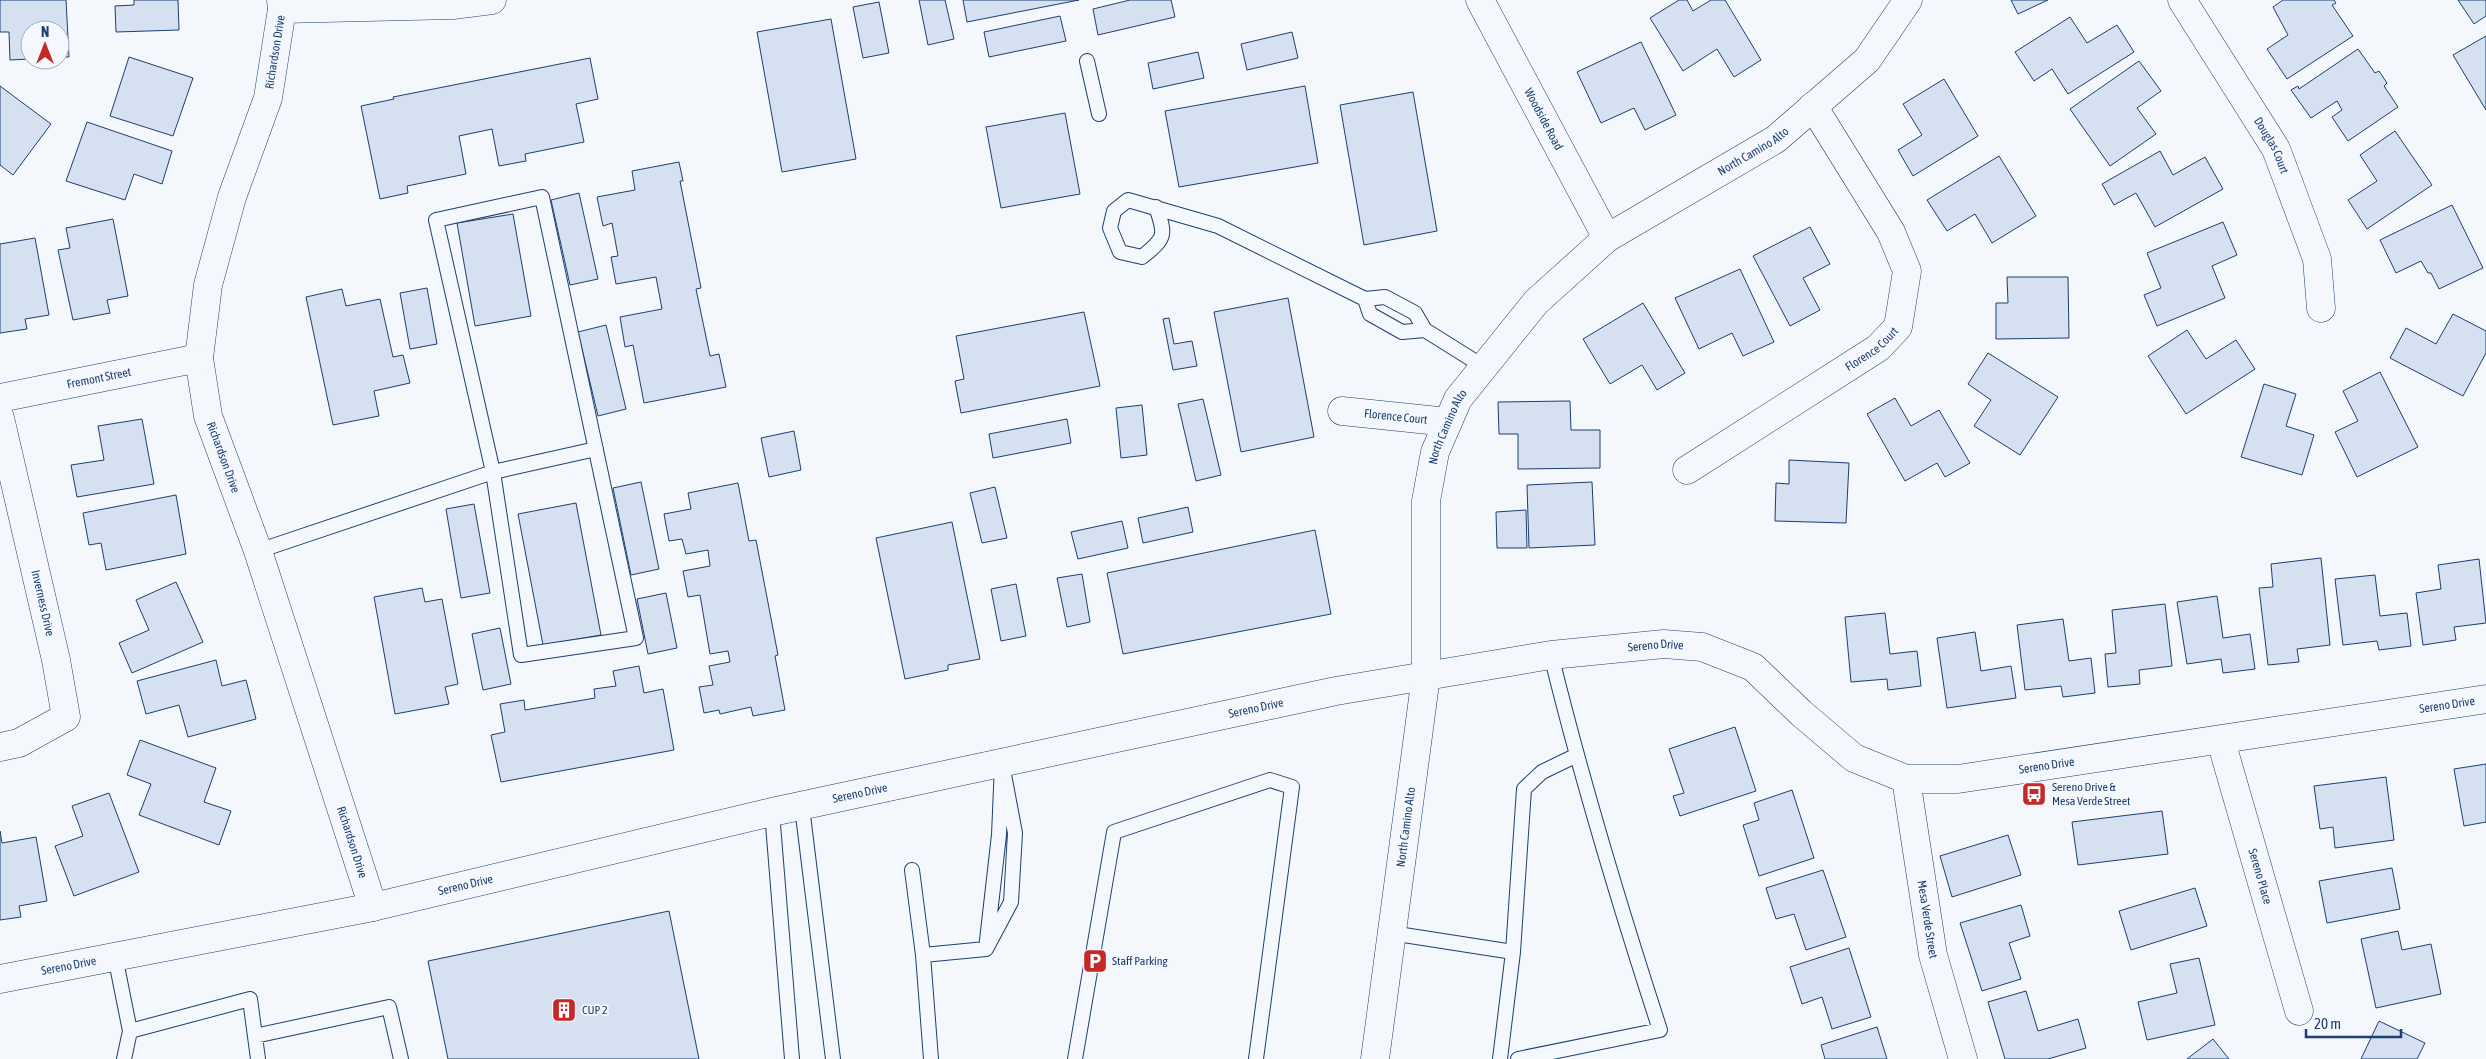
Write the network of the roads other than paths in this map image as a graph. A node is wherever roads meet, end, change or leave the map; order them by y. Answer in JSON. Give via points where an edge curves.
{"nodes":[{"id":1,"x":492,"y":0,"type":"edge"},
{"id":2,"x":1480,"y":0,"type":"edge"},
{"id":3,"x":1908,"y":0,"type":"edge"},
{"id":4,"x":2182,"y":0,"type":"edge"},
{"id":5,"x":281,"y":5,"type":"edge"},
{"id":6,"x":1087,"y":61,"type":"dead end"},
{"id":7,"x":1813,"y":106,"type":"junction"},
{"id":8,"x":1099,"y":114,"type":"dead end"},
{"id":9,"x":1156,"y":207,"type":"junction"},
{"id":10,"x":1607,"y":238,"type":"junction"},
{"id":11,"x":1365,"y":299,"type":"junction"},
{"id":12,"x":2321,"y":308,"type":"dead end"},
{"id":13,"x":1425,"y":330,"type":"junction"},
{"id":14,"x":199,"y":358,"type":"junction"},
{"id":15,"x":1484,"y":367,"type":"junction"},
{"id":16,"x":0,"y":398,"type":"edge"},
{"id":17,"x":1342,"y":411,"type":"dead end"},
{"id":18,"x":0,"y":418,"type":"edge"},
{"id":19,"x":1448,"y":422,"type":"junction"},
{"id":20,"x":596,"y":449,"type":"junction"},
{"id":21,"x":1687,"y":470,"type":"dead end"},
{"id":22,"x":493,"y":472,"type":"junction"},
{"id":23,"x":258,"y":551,"type":"junction"},
{"id":24,"x":1551,"y":655,"type":"junction"},
{"id":25,"x":1426,"y":676,"type":"junction"},
{"id":26,"x":2486,"y":699,"type":"edge"},
{"id":27,"x":2222,"y":741,"type":"junction"},
{"id":28,"x":0,"y":747,"type":"edge"},
{"id":29,"x":1577,"y":755,"type":"junction"},
{"id":30,"x":1002,"y":764,"type":"junction"},
{"id":31,"x":1906,"y":779,"type":"junction"},
{"id":32,"x":802,"y":807,"type":"junction"},
{"id":33,"x":772,"y":812,"type":"junction"},
{"id":34,"x":912,"y":870,"type":"dead end"},
{"id":35,"x":373,"y":907,"type":"junction"},
{"id":36,"x":1391,"y":933,"type":"junction"},
{"id":37,"x":986,"y":949,"type":"junction"},
{"id":38,"x":1513,"y":952,"type":"junction"},
{"id":39,"x":923,"y":955,"type":"junction"},
{"id":40,"x":115,"y":956,"type":"junction"},
{"id":41,"x":0,"y":979,"type":"edge"},
{"id":42,"x":2299,"y":1011,"type":"dead end"},
{"id":43,"x":130,"y":1031,"type":"junction"},
{"id":44,"x":255,"y":1036,"type":"junction"},
{"id":45,"x":124,"y":1059,"type":"edge"},
{"id":46,"x":258,"y":1059,"type":"edge"},
{"id":47,"x":400,"y":1059,"type":"edge"},
{"id":48,"x":792,"y":1059,"type":"edge"},
{"id":49,"x":833,"y":1059,"type":"edge"},
{"id":50,"x":931,"y":1059,"type":"edge"},
{"id":51,"x":1075,"y":1059,"type":"edge"},
{"id":52,"x":1256,"y":1059,"type":"edge"},
{"id":53,"x":1376,"y":1059,"type":"edge"},
{"id":54,"x":1500,"y":1059,"type":"edge"},
{"id":55,"x":1518,"y":1059,"type":"edge"},
{"id":56,"x":1962,"y":1059,"type":"edge"}],
"edges":[{"from":1,"to":5,"type":"street","via":[[453,6]]},
{"from":2,"to":10,"type":"street","name":"Woodside Road"},
{"from":3,"to":7,"type":"street","name":"North Camino Alto","via":[[1867,60]]},
{"from":4,"to":12,"type":"street","name":"Douglas Court","via":[[2276,149],[2317,259]]},
{"from":5,"to":14,"type":"street","name":"Richardson Drive","via":[[268,98],[232,198],[208,285]]},
{"from":6,"to":8,"type":"lane"},
{"from":7,"to":10,"type":"street","name":"North Camino Alto","via":[[1776,139]]},
{"from":7,"to":21,"type":"street","name":"Florence Court","via":[[1891,232],[1907,271],[1898,327],[1878,348]]},
{"from":9,"to":9,"type":"lane","via":[[1128,200],[1114,211],[1110,228],[1120,252],[1142,257],[1160,243],[1163,228]]},
{"from":9,"to":11,"type":"lane","via":[[1218,226]]},
{"from":10,"to":15,"type":"street","name":"North Camino Alto","via":[[1536,302]]},
{"from":11,"to":13,"type":"lane","via":[[1385,297],[1415,313]]},
{"from":11,"to":13,"type":"lane","via":[[1370,314],[1402,332]]},
{"from":13,"to":15,"type":"lane"},
{"from":14,"to":16,"type":"street","name":"Fremont Street"},
{"from":14,"to":23,"type":"street","name":"Richardson Drive","via":[[208,416]]},
{"from":15,"to":19,"type":"street","name":"North Camino Alto","via":[[1458,399]]},
{"from":17,"to":19,"type":"street","name":"Florence Court"},
{"from":18,"to":28,"type":"street","name":"Inverness Drive","via":[[66,717],[19,743]]},
{"from":19,"to":25,"type":"street","name":"North Camino Alto","via":[[1435,452],[1426,501]]},
{"from":20,"to":22,"type":"lane"},
{"from":20,"to":22,"type":"lane","via":[[636,638],[522,655]]},
{"from":20,"to":22,"type":"lane","via":[[542,198],[436,220]]},
{"from":22,"to":23,"type":"lane"},
{"from":23,"to":35,"type":"street","name":"Richardson Drive"},
{"from":24,"to":25,"type":"street","name":"Sereno Drive"},
{"from":24,"to":29,"type":"lane"},
{"from":24,"to":31,"type":"street","name":"Sereno Drive","via":[[1664,644],[1702,647],[1753,667],[1854,758]]},
{"from":25,"to":30,"type":"street","name":"Sereno Drive","via":[[1336,691]]},
{"from":25,"to":36,"type":"street","name":"North Camino Alto"},
{"from":26,"to":27,"type":"street","name":"Sereno Drive"},
{"from":27,"to":31,"type":"street","name":"Sereno Drive","via":[[1958,779]]},
{"from":27,"to":42,"type":"street","name":"Sereno Place"},
{"from":29,"to":38,"type":"lane","via":[[1542,772],[1524,789]]},
{"from":29,"to":55,"type":"lane","via":[[1632,946],[1660,1030]]},
{"from":30,"to":32,"type":"street","name":"Sereno Drive"},
{"from":30,"to":37,"type":"lane","via":[[999,835]]},
{"from":30,"to":37,"type":"lane","via":[[1015,833],[1011,902]]},
{"from":31,"to":56,"type":"street","name":"Mesa Verde Street","via":[[1933,955]]},
{"from":32,"to":33,"type":"street","name":"Sereno Drive"},
{"from":32,"to":49,"type":"lane"},
{"from":33,"to":35,"type":"street","name":"Sereno Drive"},
{"from":33,"to":48,"type":"lane"},
{"from":34,"to":39,"type":"lane"},
{"from":35,"to":40,"type":"street","name":"Sereno Drive"},
{"from":36,"to":38,"type":"lane"},
{"from":36,"to":53,"type":"street","name":"North Camino Alto"},
{"from":37,"to":39,"type":"lane"},
{"from":38,"to":54,"type":"lane"},
{"from":39,"to":50,"type":"lane"},
{"from":40,"to":41,"type":"street","name":"Sereno Drive"},
{"from":40,"to":43,"type":"lane"},
{"from":43,"to":44,"type":"lane","via":[[250,999]]},
{"from":43,"to":45,"type":"lane"},
{"from":44,"to":46,"type":"lane"},
{"from":44,"to":47,"type":"lane","via":[[389,1007]]},
{"from":51,"to":52,"type":"lane","via":[[1114,832],[1270,780],[1292,787]]}]}
